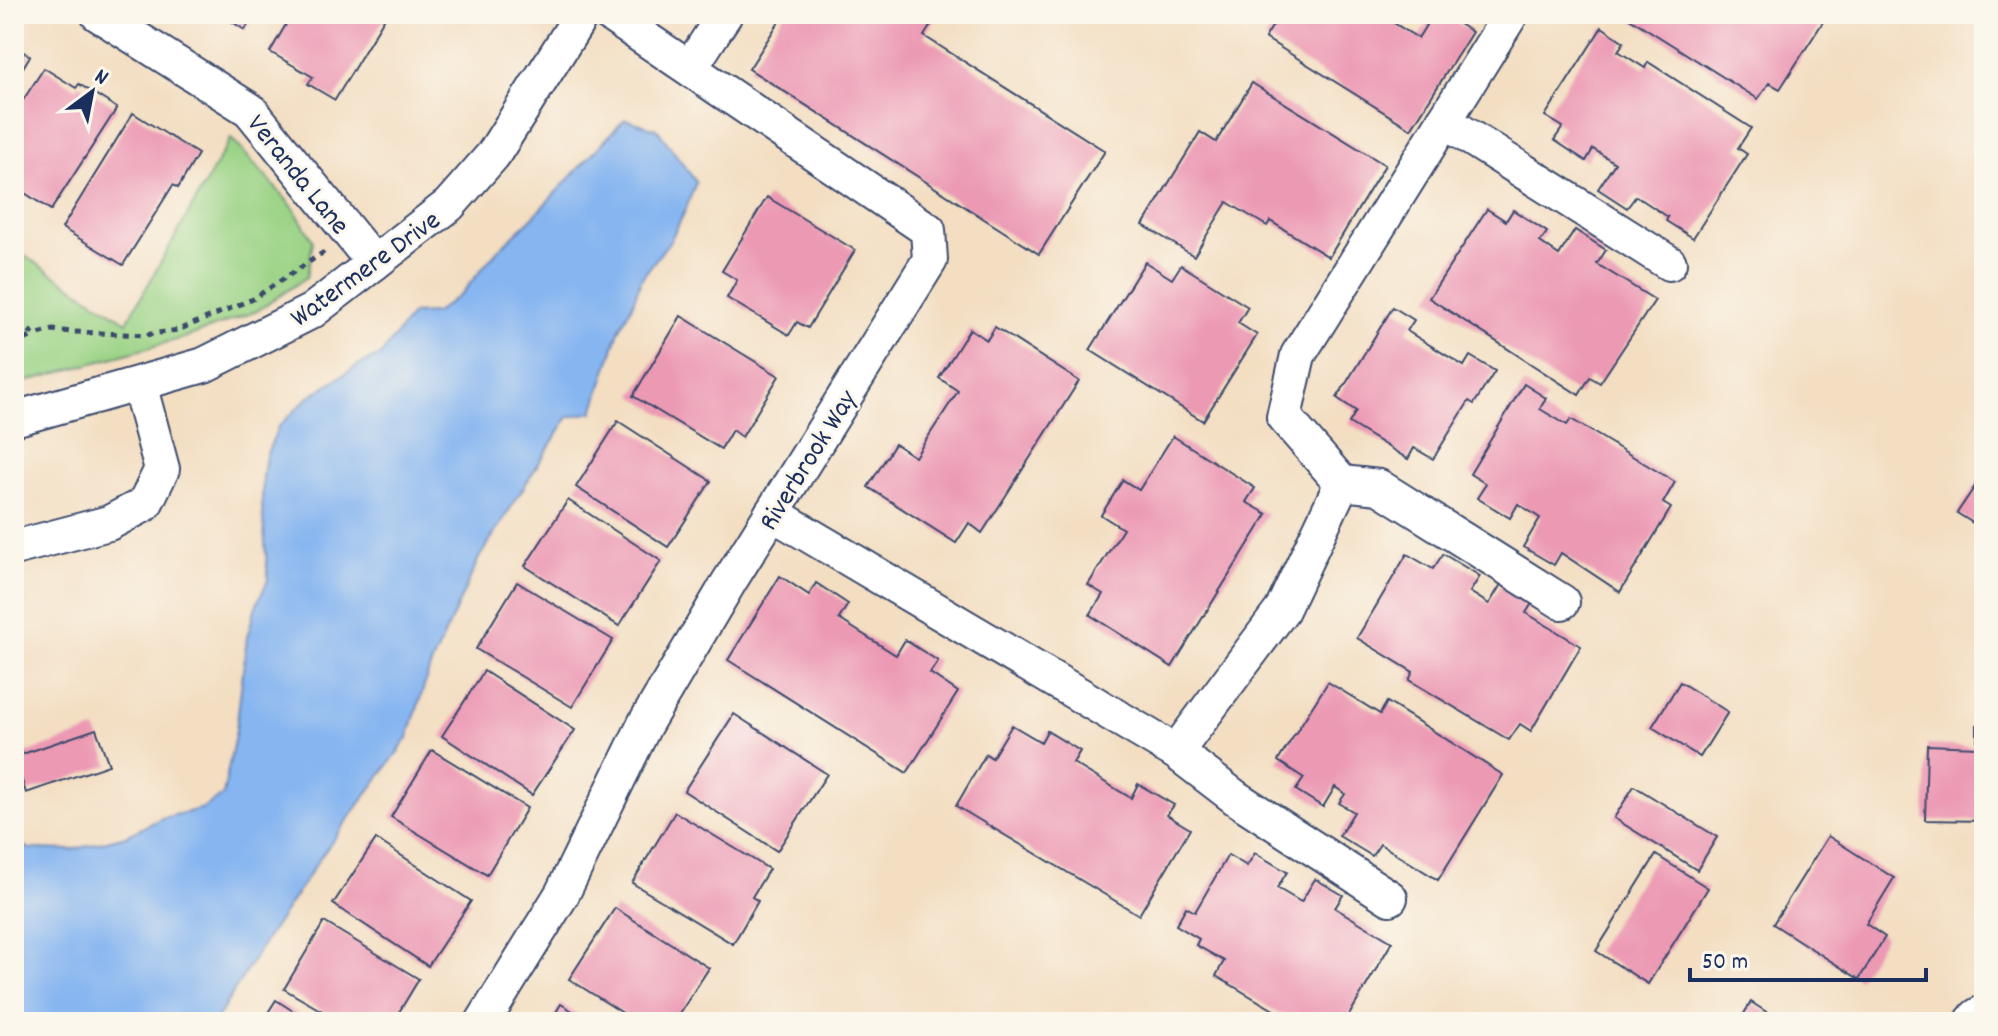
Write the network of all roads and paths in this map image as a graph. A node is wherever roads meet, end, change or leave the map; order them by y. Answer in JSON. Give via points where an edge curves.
{"nodes":[{"id":1,"x":98,"y":14,"type":"edge"},
{"id":2,"x":582,"y":14,"type":"edge"},
{"id":3,"x":609,"y":14,"type":"edge"},
{"id":4,"x":725,"y":14,"type":"edge"},
{"id":5,"x":1511,"y":14,"type":"edge"},
{"id":6,"x":690,"y":68,"type":"junction"},
{"id":7,"x":1444,"y":121,"type":"junction"},
{"id":8,"x":350,"y":234,"type":"junction"},
{"id":9,"x":374,"y":263,"type":"junction"},
{"id":10,"x":1669,"y":263,"type":"dead end"},
{"id":11,"x":14,"y":312,"type":"edge"},
{"id":12,"x":35,"y":335,"type":"junction"},
{"id":13,"x":14,"y":345,"type":"edge"},
{"id":14,"x":139,"y":384,"type":"junction"},
{"id":15,"x":14,"y":419,"type":"edge"},
{"id":16,"x":1342,"y":483,"type":"junction"},
{"id":17,"x":772,"y":513,"type":"junction"},
{"id":18,"x":14,"y":548,"type":"edge"},
{"id":19,"x":1562,"y":602,"type":"dead end"},
{"id":20,"x":1176,"y":752,"type":"junction"},
{"id":21,"x":1390,"y":898,"type":"dead end"},
{"id":22,"x":1984,"y":1012,"type":"edge"},
{"id":23,"x":483,"y":1022,"type":"edge"},
{"id":24,"x":1972,"y":1022,"type":"edge"}],
"edges":[{"from":1,"to":8,"type":"street","name":"Veranda Lane","via":[[250,110]]},
{"from":2,"to":9,"type":"street","name":"Watermere Drive","via":[[493,155],[449,205]]},
{"from":3,"to":6,"type":"street","name":"Riverbrook Way"},
{"from":4,"to":6,"type":"street"},
{"from":5,"to":7,"type":"street"},
{"from":6,"to":17,"type":"street","name":"Riverbrook Way","via":[[928,230],[930,260]]},
{"from":7,"to":10,"type":"street"},
{"from":7,"to":16,"type":"street","via":[[1298,355],[1284,417]]},
{"from":8,"to":9,"type":"street","name":"Veranda Lane"},
{"from":8,"to":12,"type":"path","via":[[253,299],[178,330],[145,335],[53,330]]},
{"from":9,"to":14,"type":"street","name":"Watermere Drive","via":[[312,311],[204,365]]},
{"from":11,"to":12,"type":"path"},
{"from":12,"to":13,"type":"path"},
{"from":14,"to":15,"type":"street","name":"Watermere Drive"},
{"from":14,"to":18,"type":"street","via":[[162,469],[145,504],[109,523]]},
{"from":16,"to":19,"type":"street","via":[[1379,487]]},
{"from":16,"to":20,"type":"street","via":[[1282,610]]},
{"from":17,"to":20,"type":"street"},
{"from":17,"to":23,"type":"street","name":"Riverbrook Way","via":[[645,724],[562,894]]},
{"from":20,"to":21,"type":"street","via":[[1236,798]]},
{"from":22,"to":24,"type":"street"}]}
